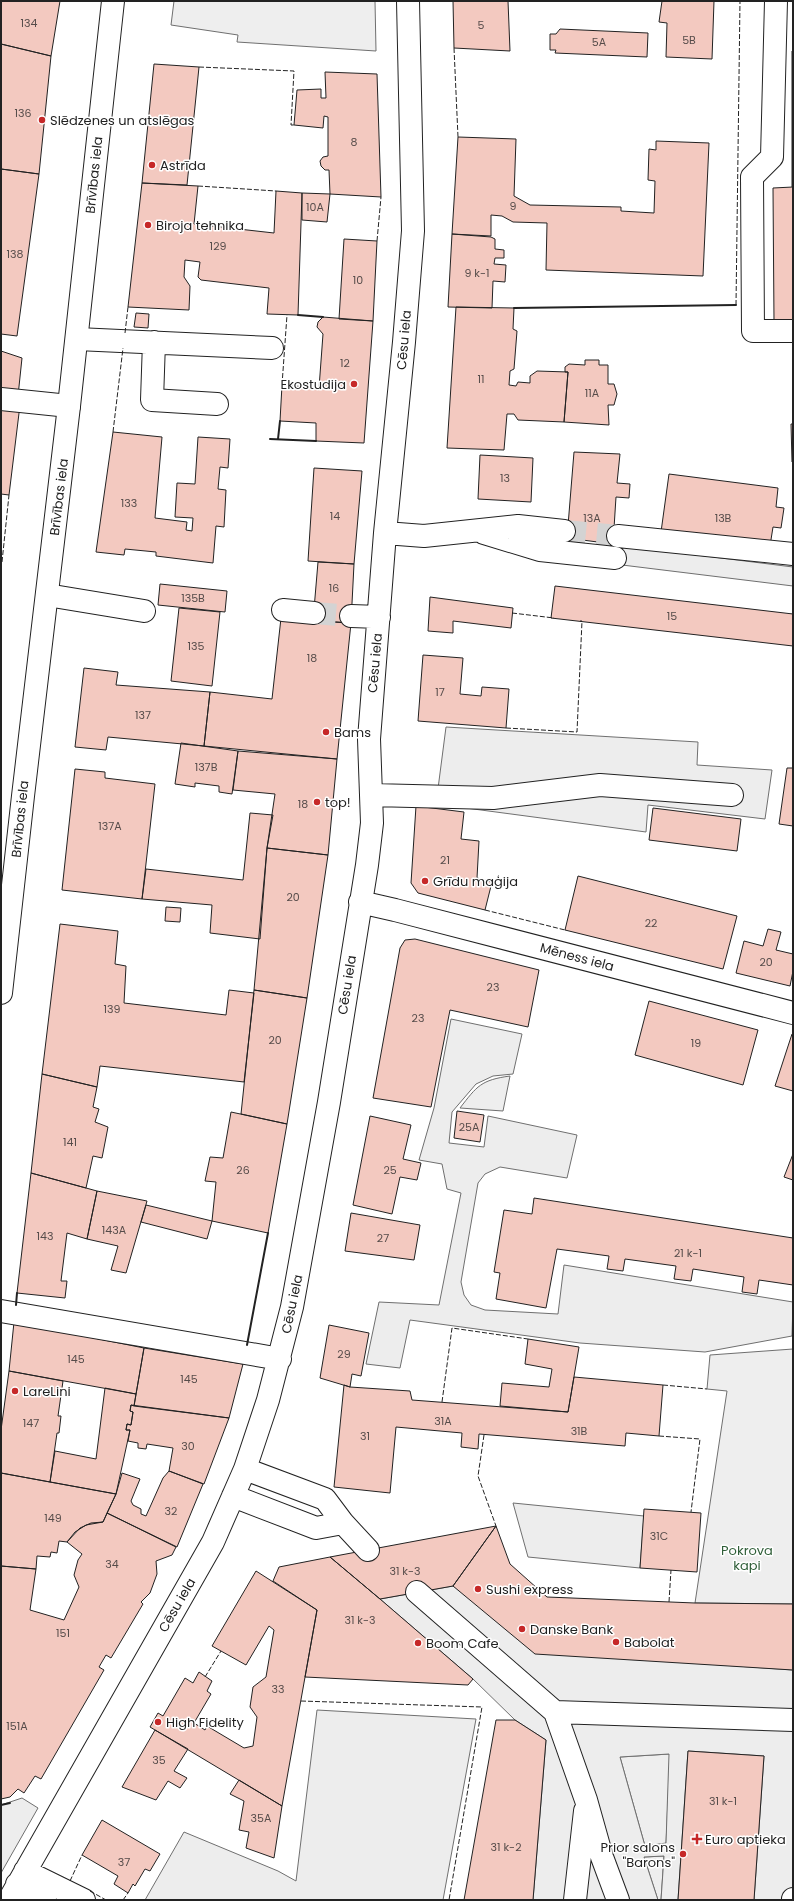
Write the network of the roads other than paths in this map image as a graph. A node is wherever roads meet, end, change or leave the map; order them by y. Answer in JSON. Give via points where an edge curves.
{"nodes":[{"id":1,"x":113,"y":1,"type":"edge"},
{"id":2,"x":408,"y":1,"type":"edge"},
{"id":3,"x":776,"y":1,"type":"edge"},
{"id":4,"x":793,"y":331,"type":"edge"},
{"id":5,"x":77,"y":339,"type":"junction"},
{"id":6,"x":154,"y":342,"type":"junction"},
{"id":7,"x":272,"y":348,"type":"dead end"},
{"id":8,"x":1,"y":399,"type":"edge"},
{"id":9,"x":217,"y":404,"type":"dead end"},
{"id":10,"x":70,"y":406,"type":"junction"},
{"id":11,"x":475,"y":530,"type":"junction"},
{"id":12,"x":564,"y":531,"type":"tunnel mouth"},
{"id":13,"x":385,"y":533,"type":"junction"},
{"id":14,"x":618,"y":536,"type":"tunnel mouth"},
{"id":15,"x":793,"y":554,"type":"edge"},
{"id":16,"x":614,"y":558,"type":"dead end"},
{"id":17,"x":47,"y":595,"type":"junction"},
{"id":18,"x":283,"y":610,"type":"dead end"},
{"id":19,"x":144,"y":611,"type":"dead end"},
{"id":20,"x":314,"y":613,"type":"tunnel mouth"},
{"id":21,"x":351,"y":616,"type":"tunnel mouth"},
{"id":22,"x":379,"y":617,"type":"junction"},
{"id":23,"x":372,"y":795,"type":"junction"},
{"id":24,"x":732,"y":795,"type":"dead end"},
{"id":25,"x":360,"y":902,"type":"junction"},
{"id":26,"x":1,"y":993,"type":"edge"},
{"id":27,"x":793,"y":1013,"type":"edge"},
{"id":28,"x":1,"y":1311,"type":"edge"},
{"id":29,"x":280,"y":1359,"type":"junction"},
{"id":30,"x":245,"y":1469,"type":"junction"},
{"id":31,"x":234,"y":1496,"type":"junction"},
{"id":32,"x":343,"y":1523,"type":"junction"},
{"id":33,"x":368,"y":1550,"type":"dead end"},
{"id":34,"x":417,"y":1592,"type":"dead end"},
{"id":35,"x":555,"y":1712,"type":"junction"},
{"id":36,"x":793,"y":1720,"type":"edge"},
{"id":37,"x":586,"y":1800,"type":"junction"},
{"id":38,"x":17,"y":1885,"type":"edge"},
{"id":39,"x":45,"y":1900,"type":"edge"},
{"id":40,"x":84,"y":1900,"type":"edge"},
{"id":41,"x":575,"y":1900,"type":"edge"},
{"id":42,"x":618,"y":1900,"type":"edge"}],
"edges":[{"from":1,"to":5,"type":"main road","name":"Brīvības iela"},
{"from":2,"to":13,"type":"main road","name":"Cēsu iela","via":[[413,232]]},
{"from":3,"to":4,"type":"main road","via":[[772,156],[752,177],[752,331]]},
{"from":5,"to":6,"type":"main road"},
{"from":5,"to":10,"type":"main road","name":"Brīvības iela"},
{"from":6,"to":7,"type":"main road"},
{"from":6,"to":9,"type":"main road","via":[[152,400]]},
{"from":8,"to":10,"type":"main road"},
{"from":10,"to":17,"type":"main road","name":"Brīvības iela"},
{"from":11,"to":12,"type":"main road","via":[[518,526]]},
{"from":11,"to":13,"type":"main road","via":[[424,536]]},
{"from":11,"to":16,"type":"main road","via":[[540,550]]},
{"from":13,"to":22,"type":"main road","name":"Cēsu iela"},
{"from":14,"to":15,"type":"main road"},
{"from":17,"to":19,"type":"main road"},
{"from":17,"to":26,"type":"main road","name":"Brīvības iela"},
{"from":18,"to":20,"type":"main road"},
{"from":21,"to":22,"type":"main road"},
{"from":22,"to":23,"type":"main road","name":"Cēsu iela","via":[[369,739]]},
{"from":23,"to":24,"type":"main road","via":[[493,798],[600,785]]},
{"from":23,"to":25,"type":"main road","name":"Cēsu iela","via":[[372,823]]},
{"from":25,"to":27,"type":"main road","name":"Mēness iela"},
{"from":25,"to":29,"type":"main road","name":"Cēsu iela","via":[[329,1102],[292,1307]]},
{"from":28,"to":29,"type":"main road"},
{"from":29,"to":30,"type":"main road","name":"Cēsu iela"},
{"from":30,"to":31,"type":"main road","name":"Cēsu iela"},
{"from":30,"to":32,"type":"main road","via":[[325,1499]]},
{"from":31,"to":32,"type":"main road","via":[[316,1528]]},
{"from":31,"to":38,"type":"main road","name":"Cēsu iela","via":[[213,1542]]},
{"from":32,"to":33,"type":"main road"},
{"from":34,"to":35,"type":"main road"},
{"from":35,"to":36,"type":"main road"},
{"from":35,"to":37,"type":"main road"},
{"from":37,"to":41,"type":"main road"},
{"from":37,"to":42,"type":"main road","via":[[602,1857]]},
{"from":38,"to":39,"type":"main road"},
{"from":38,"to":40,"type":"main road"}]}
